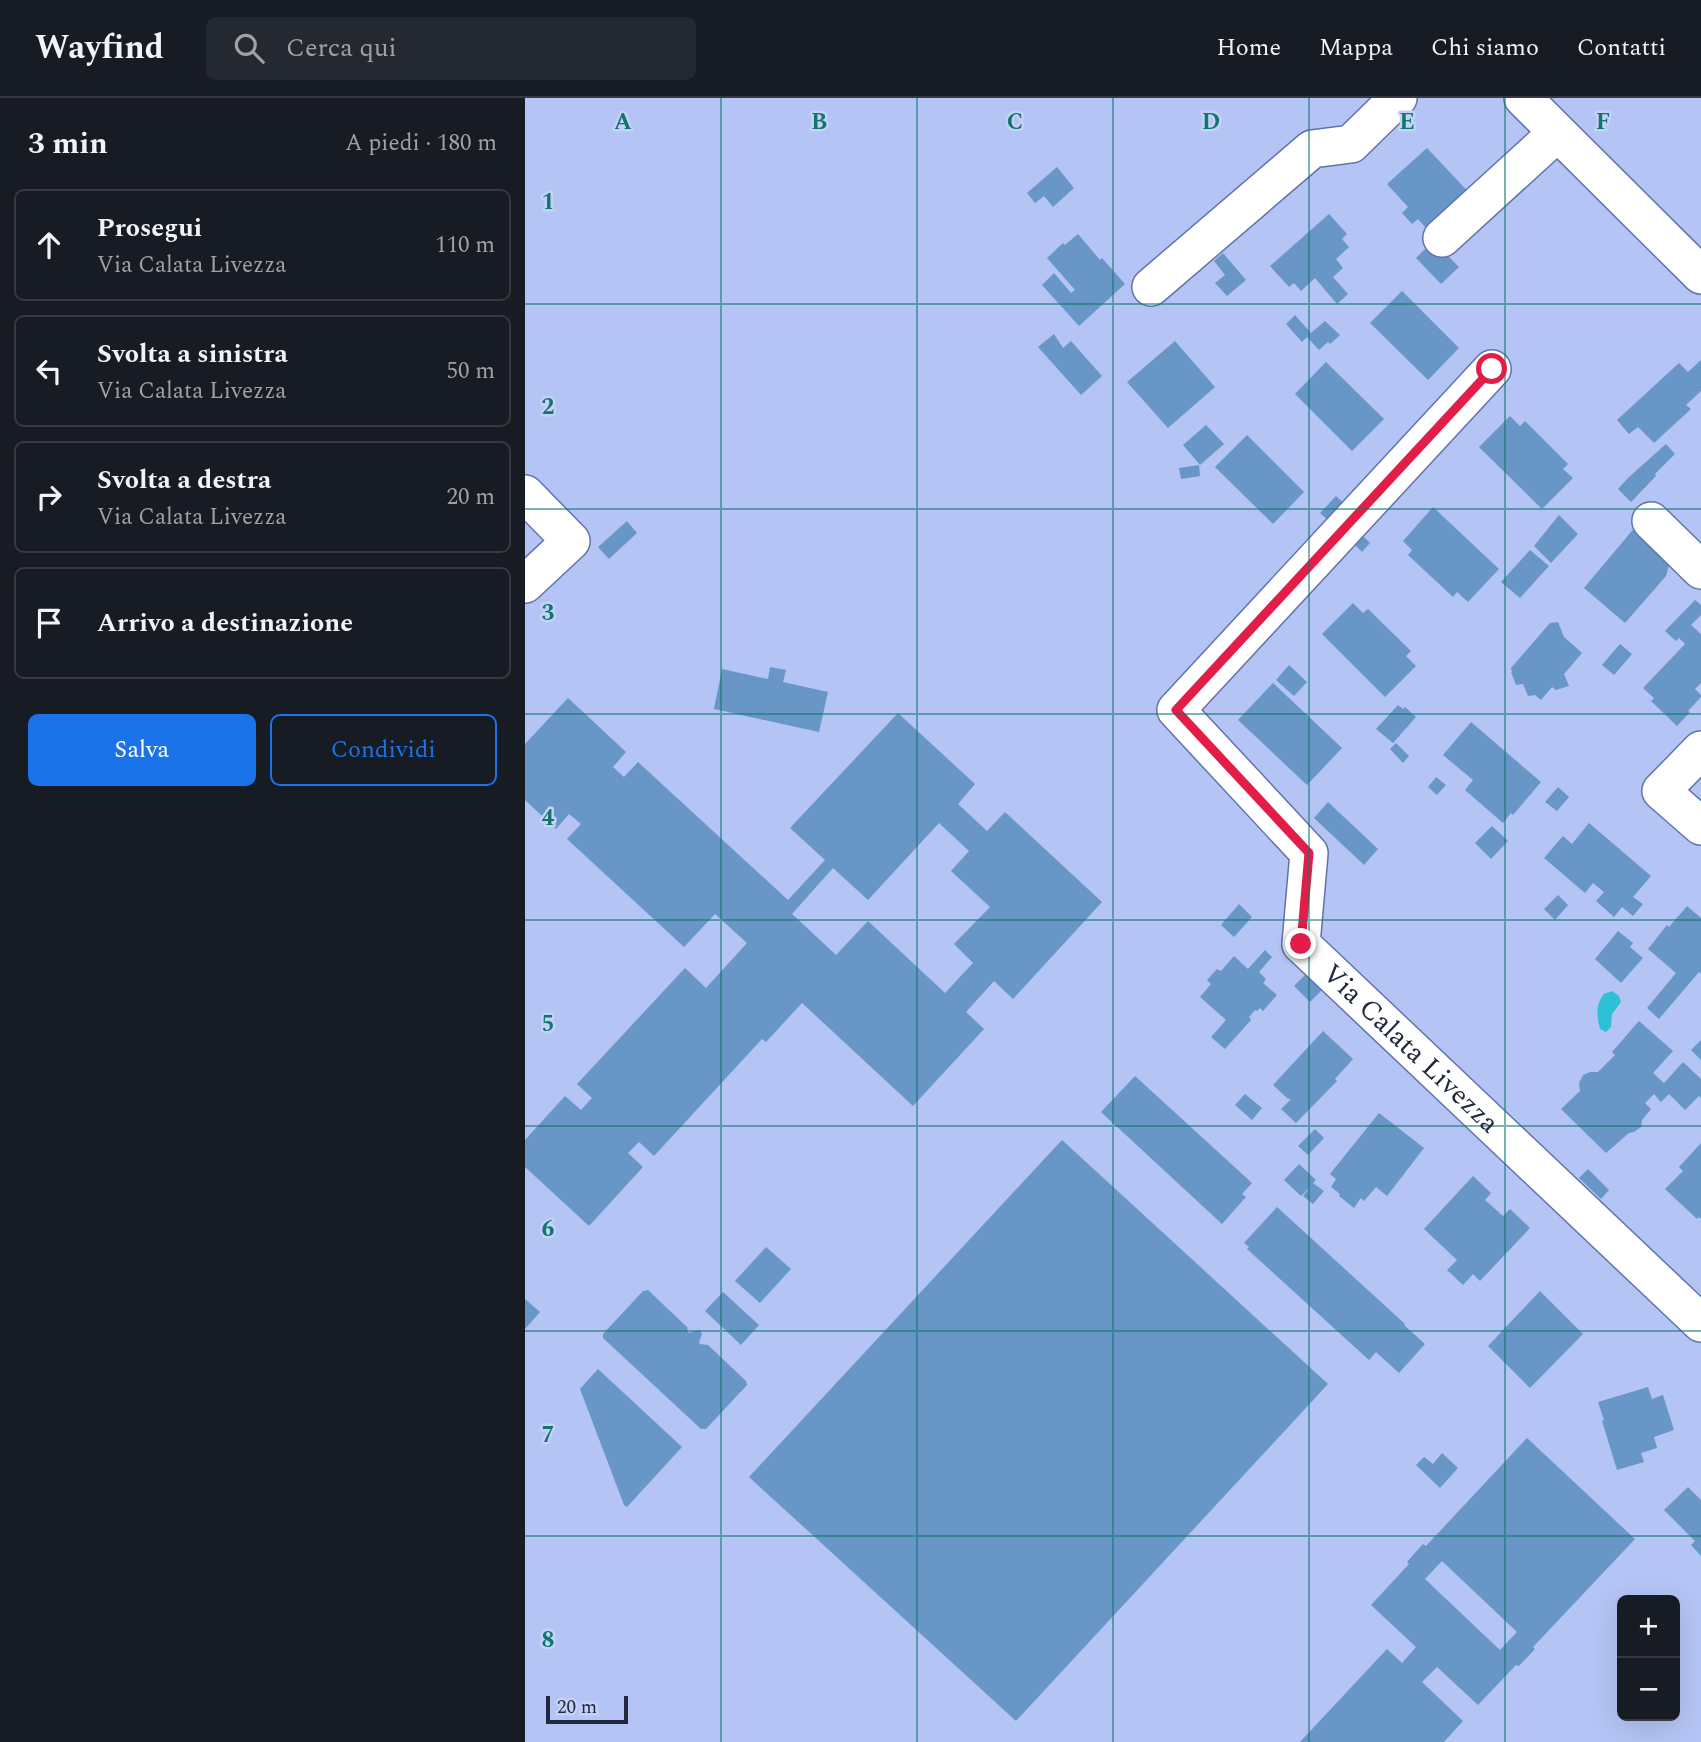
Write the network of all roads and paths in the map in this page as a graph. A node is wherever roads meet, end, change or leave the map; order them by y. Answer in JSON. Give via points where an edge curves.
{"nodes":[{"id":1,"x":1398,"y":98,"type":"edge"},
{"id":2,"x":1540,"y":110,"type":"edge"},
{"id":3,"x":1442,"y":238,"type":"dead end"},
{"id":4,"x":1701,"y":275,"type":"edge"},
{"id":5,"x":1151,"y":286,"type":"dead end"},
{"id":6,"x":1492,"y":369,"type":"dead end"},
{"id":7,"x":525,"y":494,"type":"edge"},
{"id":8,"x":1651,"y":521,"type":"dead end"},
{"id":9,"x":1701,"y":570,"type":"edge"},
{"id":10,"x":525,"y":584,"type":"edge"},
{"id":11,"x":1701,"y":750,"type":"edge"},
{"id":12,"x":1701,"y":826,"type":"edge"},
{"id":13,"x":1701,"y":1323,"type":"edge"}],
"edges":[{"from":1,"to":5,"type":"street","via":[[1351,144],[1312,149]]},
{"from":2,"to":3,"type":"street"},
{"from":2,"to":4,"type":"street"},
{"from":6,"to":13,"type":"street","name":"Via Calata Livezza","via":[[1176,710],[1309,853],[1301,944]]},
{"from":7,"to":10,"type":"street","via":[[571,541]]},
{"from":8,"to":9,"type":"street"},
{"from":11,"to":12,"type":"street","via":[[1661,791]]}]}
